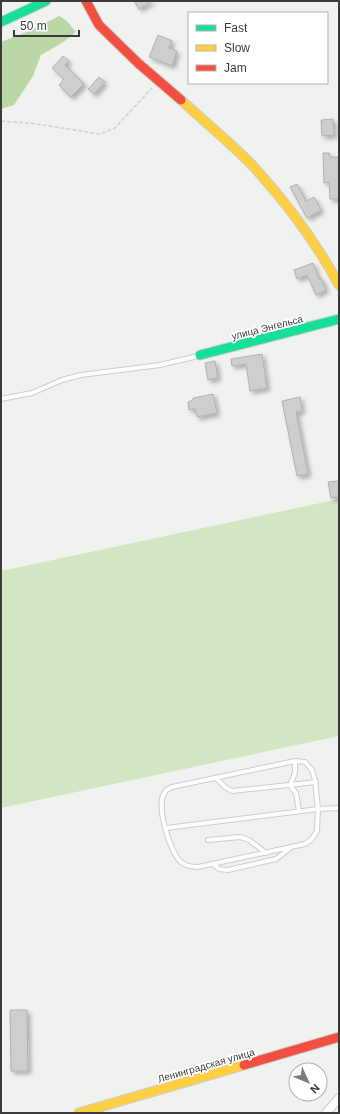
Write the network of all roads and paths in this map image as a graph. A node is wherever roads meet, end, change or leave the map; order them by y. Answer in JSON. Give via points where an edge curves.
{"nodes":[{"id":1,"x":46,"y":1,"type":"edge"},
{"id":2,"x":86,"y":1,"type":"edge"},
{"id":3,"x":1,"y":22,"type":"edge"},
{"id":4,"x":158,"y":81,"type":"junction"},
{"id":5,"x":1,"y":120,"type":"edge"},
{"id":6,"x":339,"y":285,"type":"edge"},
{"id":7,"x":339,"y":320,"type":"edge"},
{"id":8,"x":200,"y":355,"type":"joint"},
{"id":9,"x":1,"y":399,"type":"edge"},
{"id":10,"x":295,"y":761,"type":"junction"},
{"id":11,"x":216,"y":778,"type":"junction"},
{"id":12,"x":316,"y":782,"type":"junction"},
{"id":13,"x":290,"y":785,"type":"junction"},
{"id":14,"x":339,"y":808,"type":"edge"},
{"id":15,"x":318,"y":809,"type":"junction"},
{"id":16,"x":299,"y":811,"type":"junction"},
{"id":17,"x":166,"y":828,"type":"junction"},
{"id":18,"x":208,"y":840,"type":"dead end"},
{"id":19,"x":291,"y":847,"type":"junction"},
{"id":20,"x":266,"y":853,"type":"junction"},
{"id":21,"x":213,"y":864,"type":"junction"},
{"id":22,"x":339,"y":1037,"type":"edge"},
{"id":23,"x":339,"y":1098,"type":"edge"},
{"id":24,"x":78,"y":1113,"type":"edge"},
{"id":25,"x":326,"y":1113,"type":"edge"}],
"edges":[{"from":1,"to":3,"type":"street"},
{"from":2,"to":4,"type":"street","via":[[99,25]]},
{"from":4,"to":5,"type":"path","via":[[115,128],[100,134]]},
{"from":4,"to":6,"type":"street","via":[[252,165],[281,197]]},
{"from":7,"to":8,"type":"street","name":"улица Энгельса"},
{"from":8,"to":9,"type":"lane","via":[[160,365],[81,375],[32,393]]},
{"from":10,"to":11,"type":"lane"},
{"from":10,"to":12,"type":"lane","via":[[305,762],[312,770]]},
{"from":10,"to":13,"type":"lane","via":[[296,773]]},
{"from":11,"to":13,"type":"lane","via":[[232,791]]},
{"from":11,"to":17,"type":"lane","via":[[172,787],[164,792],[161,803]]},
{"from":12,"to":13,"type":"lane"},
{"from":12,"to":15,"type":"lane"},
{"from":13,"to":16,"type":"lane","via":[[296,793]]},
{"from":14,"to":15,"type":"lane"},
{"from":15,"to":16,"type":"lane"},
{"from":15,"to":19,"type":"lane","via":[[316,831],[312,839]]},
{"from":16,"to":17,"type":"lane"},
{"from":17,"to":21,"type":"lane","via":[[174,854],[180,861],[188,866],[198,867]]},
{"from":18,"to":20,"type":"lane","via":[[240,837],[249,840]]},
{"from":19,"to":20,"type":"lane"},
{"from":19,"to":21,"type":"lane","via":[[276,859],[228,870],[219,869]]},
{"from":20,"to":21,"type":"lane"},
{"from":22,"to":24,"type":"street","name":"Ленинградская улица"},
{"from":23,"to":25,"type":"street"}]}
